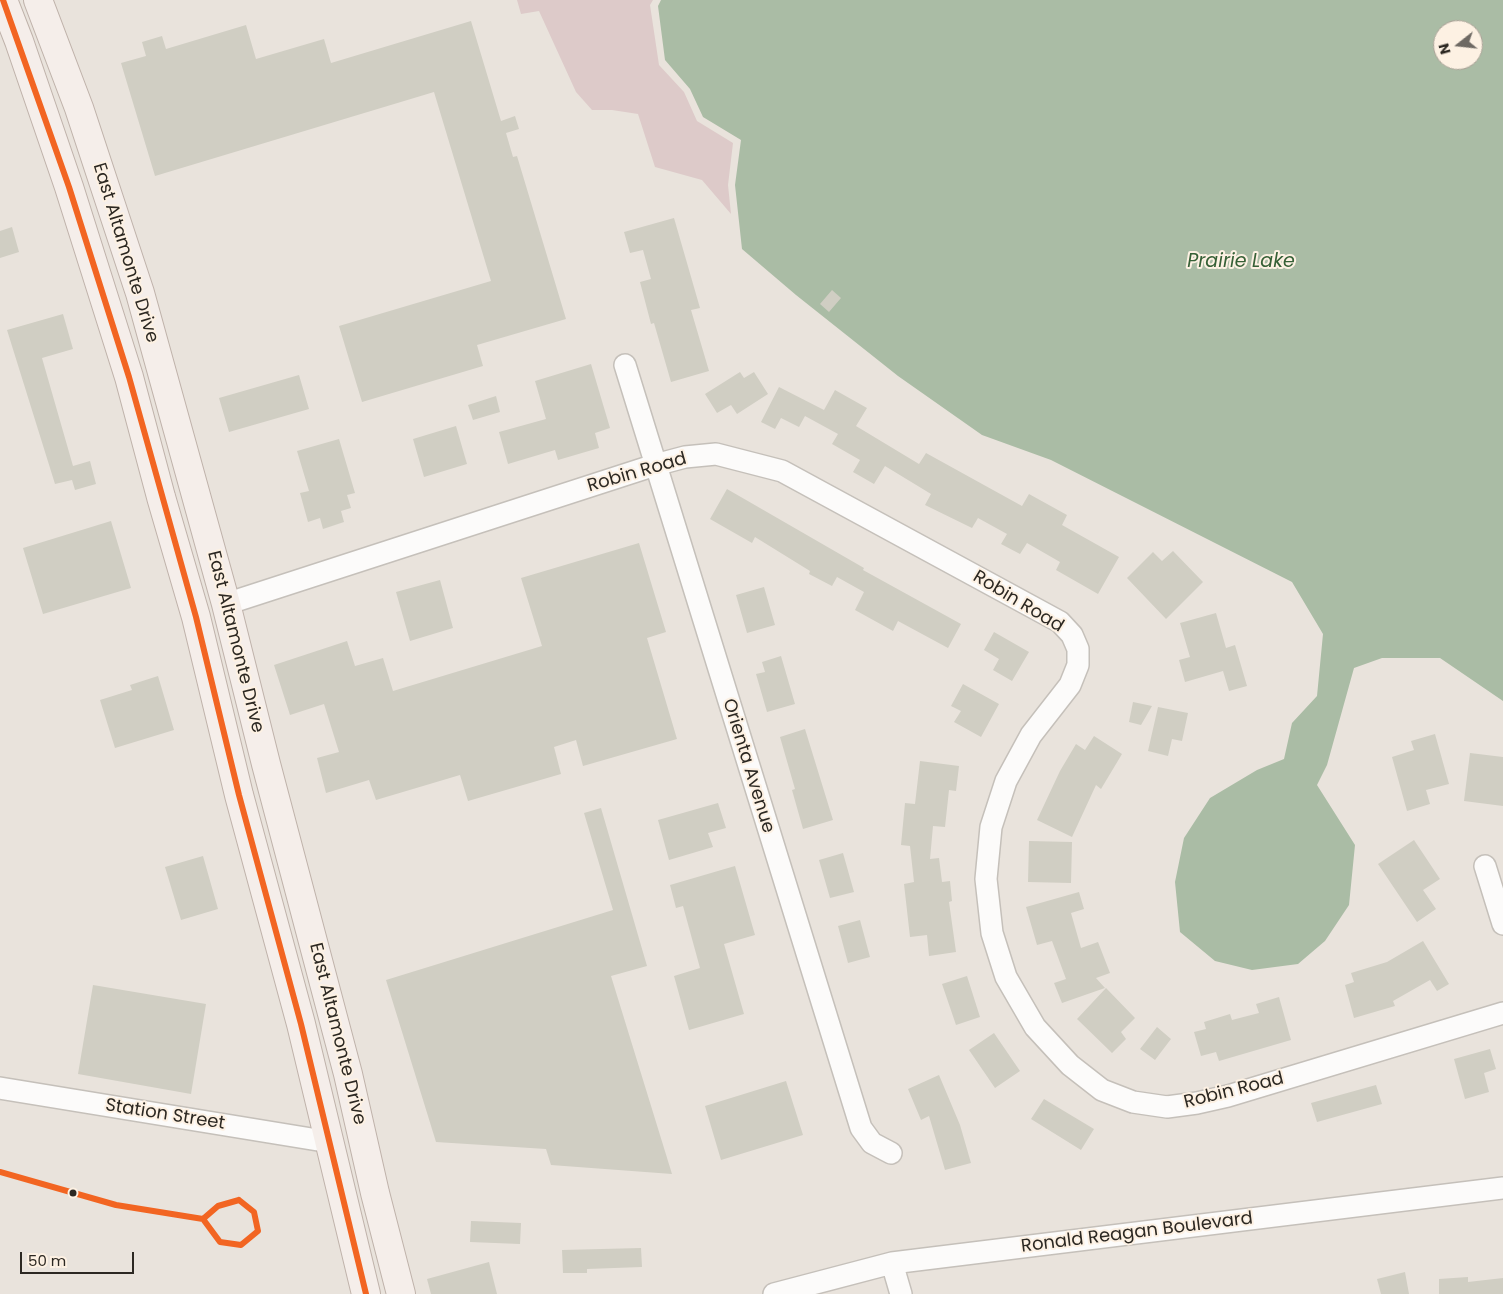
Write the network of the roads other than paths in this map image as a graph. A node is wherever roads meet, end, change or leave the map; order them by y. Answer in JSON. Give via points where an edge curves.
{"nodes":[{"id":1,"x":3,"y":0,"type":"edge"},
{"id":2,"x":32,"y":1,"type":"edge"},
{"id":3,"x":158,"y":360,"type":"junction"},
{"id":4,"x":625,"y":364,"type":"dead end"},
{"id":5,"x":127,"y":369,"type":"junction"},
{"id":6,"x":655,"y":465,"type":"junction"},
{"id":7,"x":161,"y":497,"type":"junction"},
{"id":8,"x":226,"y":604,"type":"junction"},
{"id":9,"x":196,"y":617,"type":"junction"},
{"id":10,"x":264,"y":755,"type":"junction"},
{"id":11,"x":1485,"y":866,"type":"dead end"},
{"id":12,"x":263,"y":882,"type":"junction"},
{"id":13,"x":308,"y":918,"type":"junction"},
{"id":14,"x":1503,"y":924,"type":"edge"},
{"id":15,"x":283,"y":956,"type":"junction"},
{"id":16,"x":326,"y":989,"type":"junction"},
{"id":17,"x":1503,"y":1012,"type":"edge"},
{"id":18,"x":0,"y":1088,"type":"edge"},
{"id":19,"x":330,"y":1142,"type":"junction"},
{"id":20,"x":891,"y":1152,"type":"dead end"},
{"id":21,"x":1503,"y":1188,"type":"edge"},
{"id":22,"x":892,"y":1263,"type":"junction"},
{"id":23,"x":366,"y":1294,"type":"edge"},
{"id":24,"x":401,"y":1294,"type":"edge"},
{"id":25,"x":774,"y":1294,"type":"edge"},
{"id":26,"x":901,"y":1294,"type":"edge"}],
"edges":[{"from":1,"to":5,"type":"main road","name":"East Altamonte Drive"},
{"from":2,"to":3,"type":"main road","name":"East Altamonte Drive","via":[[79,108],[140,293]]},
{"from":3,"to":5,"type":"street"},
{"from":3,"to":8,"type":"main road","name":"East Altamonte Drive"},
{"from":4,"to":6,"type":"street","name":"Orienta Avenue"},
{"from":5,"to":7,"type":"main road","name":"East Altamonte Drive"},
{"from":6,"to":8,"type":"street","name":"Robin Road"},
{"from":6,"to":17,"type":"street","name":"Robin Road","via":[[685,457],[716,454],[782,471],[1060,622],[1072,635],[1078,649],[1078,665],[1070,685],[1031,734],[1006,781],[991,827],[986,879],[992,933],[1006,977],[1035,1026],[1070,1065],[1102,1090],[1133,1102],[1167,1107],[1197,1103]]},
{"from":6,"to":20,"type":"street","name":"Orienta Avenue","via":[[861,1128],[872,1143]]},
{"from":7,"to":8,"type":"main road","via":[[175,509],[200,582],[215,598]]},
{"from":7,"to":9,"type":"main road","name":"East Altamonte Drive"},
{"from":8,"to":10,"type":"main road","name":"East Altamonte Drive"},
{"from":9,"to":10,"type":"main road","via":[[210,630],[219,648],[242,734],[252,749]]},
{"from":9,"to":12,"type":"main road","name":"East Altamonte Drive"},
{"from":10,"to":13,"type":"main road","name":"East Altamonte Drive"},
{"from":11,"to":14,"type":"street"},
{"from":12,"to":13,"type":"main road"},
{"from":12,"to":15,"type":"main road","name":"East Altamonte Drive"},
{"from":13,"to":16,"type":"main road","name":"East Altamonte Drive"},
{"from":15,"to":16,"type":"main road"},
{"from":15,"to":19,"type":"main road","name":"East Altamonte Drive"},
{"from":16,"to":24,"type":"main road","name":"East Altamonte Drive"},
{"from":18,"to":19,"type":"street","name":"Station Street"},
{"from":19,"to":23,"type":"main road","name":"East Altamonte Drive"},
{"from":21,"to":22,"type":"street","name":"Ronald Reagan Boulevard"},
{"from":22,"to":25,"type":"street","name":"Ronald Reagan Boulevard"},
{"from":22,"to":26,"type":"street"}]}
